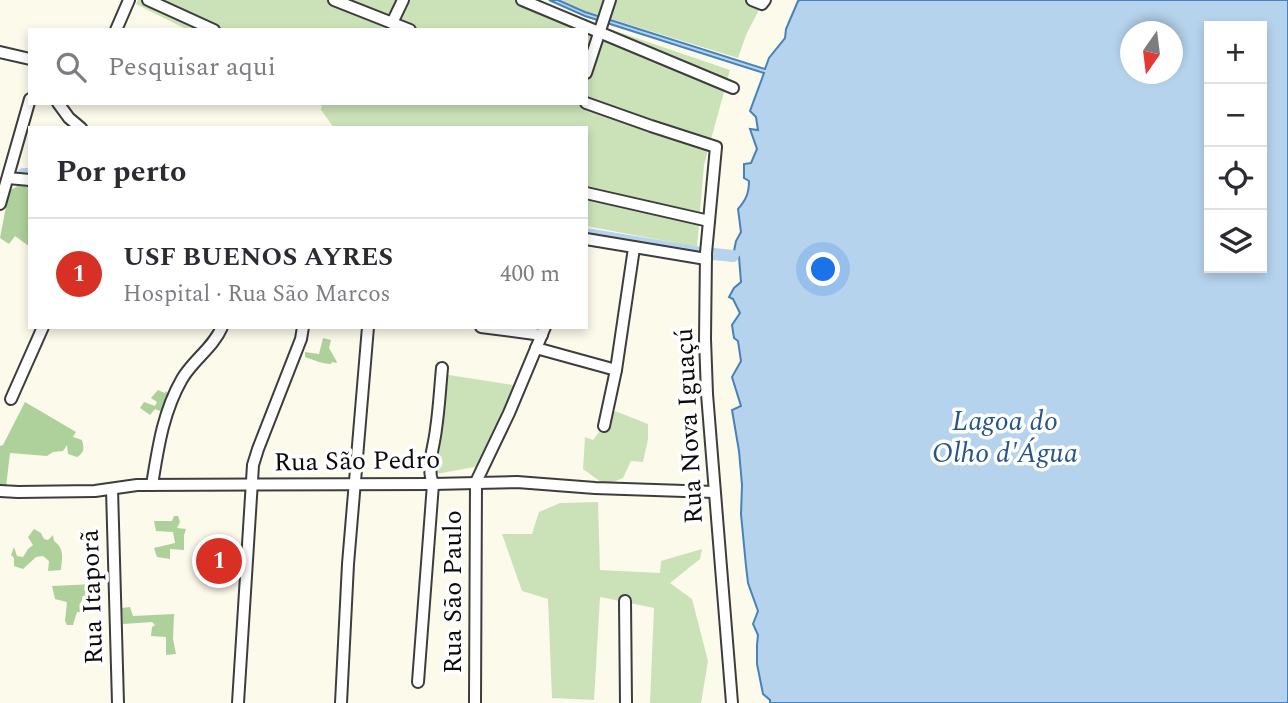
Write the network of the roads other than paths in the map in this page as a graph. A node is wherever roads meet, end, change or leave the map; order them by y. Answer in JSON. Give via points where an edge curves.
{"nodes":[{"id":1,"x":129,"y":0,"type":"edge"},
{"id":2,"x":148,"y":0,"type":"edge"},
{"id":3,"x":334,"y":0,"type":"edge"},
{"id":4,"x":402,"y":0,"type":"edge"},
{"id":5,"x":522,"y":0,"type":"edge"},
{"id":6,"x":610,"y":0,"type":"edge"},
{"id":7,"x":377,"y":17,"type":"junction"},
{"id":8,"x":392,"y":23,"type":"junction"},
{"id":9,"x":117,"y":28,"type":"edge"},
{"id":10,"x":210,"y":28,"type":"edge"},
{"id":11,"x":374,"y":28,"type":"edge"},
{"id":12,"x":405,"y":28,"type":"edge"},
{"id":13,"x":599,"y":31,"type":"junction"},
{"id":14,"x":0,"y":52,"type":"edge"},
{"id":15,"x":28,"y":59,"type":"edge"},
{"id":16,"x":588,"y":67,"type":"edge"},
{"id":17,"x":733,"y":88,"type":"dead end"},
{"id":18,"x":588,"y":104,"type":"edge"},
{"id":19,"x":28,"y":105,"type":"edge"},
{"id":20,"x":59,"y":105,"type":"edge"},
{"id":21,"x":79,"y":126,"type":"edge"},
{"id":22,"x":8,"y":178,"type":"junction"},
{"id":23,"x":28,"y":180,"type":"edge"},
{"id":24,"x":588,"y":193,"type":"edge"},
{"id":25,"x":0,"y":204,"type":"edge"},
{"id":26,"x":709,"y":220,"type":"junction"},
{"id":27,"x":588,"y":239,"type":"edge"},
{"id":28,"x":634,"y":248,"type":"junction"},
{"id":29,"x":706,"y":259,"type":"junction"},
{"id":30,"x":42,"y":329,"type":"edge"},
{"id":31,"x":221,"y":329,"type":"edge"},
{"id":32,"x":303,"y":329,"type":"edge"},
{"id":33,"x":368,"y":329,"type":"edge"},
{"id":34,"x":512,"y":329,"type":"edge"},
{"id":35,"x":543,"y":331,"type":"edge"},
{"id":36,"x":536,"y":348,"type":"junction"},
{"id":37,"x":442,"y":368,"type":"dead end"},
{"id":38,"x":615,"y":370,"type":"junction"},
{"id":39,"x":11,"y":399,"type":"dead end"},
{"id":40,"x":604,"y":426,"type":"dead end"},
{"id":41,"x":476,"y":482,"type":"junction"},
{"id":42,"x":355,"y":484,"type":"junction"},
{"id":43,"x":433,"y":484,"type":"junction"},
{"id":44,"x":152,"y":485,"type":"junction"},
{"id":45,"x":252,"y":485,"type":"junction"},
{"id":46,"x":112,"y":489,"type":"junction"},
{"id":47,"x":0,"y":491,"type":"edge"},
{"id":48,"x":714,"y":492,"type":"junction"},
{"id":49,"x":625,"y":601,"type":"dead end"},
{"id":50,"x":418,"y":682,"type":"dead end"},
{"id":51,"x":118,"y":703,"type":"edge"},
{"id":52,"x":238,"y":703,"type":"edge"},
{"id":53,"x":341,"y":703,"type":"edge"},
{"id":54,"x":475,"y":703,"type":"edge"},
{"id":55,"x":626,"y":703,"type":"edge"},
{"id":56,"x":732,"y":703,"type":"edge"}],
"edges":[{"from":1,"to":9,"type":"street"},
{"from":2,"to":10,"type":"street"},
{"from":3,"to":7,"type":"street"},
{"from":4,"to":8,"type":"street"},
{"from":5,"to":13,"type":"street"},
{"from":6,"to":13,"type":"street"},
{"from":7,"to":8,"type":"street"},
{"from":7,"to":11,"type":"street"},
{"from":8,"to":12,"type":"street"},
{"from":13,"to":16,"type":"street"},
{"from":13,"to":17,"type":"street"},
{"from":14,"to":15,"type":"street"},
{"from":18,"to":26,"type":"street","name":"Rua Nova Iguaçú","via":[[716,146]]},
{"from":19,"to":22,"type":"street"},
{"from":20,"to":21,"type":"street"},
{"from":22,"to":23,"type":"street"},
{"from":22,"to":25,"type":"street"},
{"from":24,"to":26,"type":"street"},
{"from":26,"to":29,"type":"street","name":"Rua Nova Iguaçú"},
{"from":27,"to":28,"type":"street"},
{"from":28,"to":29,"type":"street"},
{"from":28,"to":38,"type":"street"},
{"from":29,"to":48,"type":"street","name":"Rua Nova Iguaçú","via":[[706,380]]},
{"from":30,"to":39,"type":"street"},
{"from":31,"to":44,"type":"street","via":[[183,378],[169,407]]},
{"from":32,"to":45,"type":"street","via":[[258,449]]},
{"from":33,"to":42,"type":"street"},
{"from":34,"to":35,"type":"street"},
{"from":35,"to":36,"type":"street","name":"Rua São Paulo"},
{"from":36,"to":38,"type":"street"},
{"from":36,"to":41,"type":"street","name":"Rua São Paulo"},
{"from":37,"to":43,"type":"street","via":[[430,460]]},
{"from":38,"to":40,"type":"street"},
{"from":41,"to":43,"type":"street","name":"Rua São Pedro"},
{"from":41,"to":48,"type":"street","name":"Rua São Pedro"},
{"from":41,"to":54,"type":"street","name":"Rua São Paulo"},
{"from":42,"to":43,"type":"street","name":"Rua São Pedro"},
{"from":42,"to":45,"type":"street","name":"Rua São Pedro"},
{"from":42,"to":53,"type":"street"},
{"from":43,"to":50,"type":"street"},
{"from":44,"to":45,"type":"street","name":"Rua São Pedro"},
{"from":44,"to":46,"type":"street","name":"Rua São Pedro"},
{"from":45,"to":52,"type":"street"},
{"from":46,"to":47,"type":"street","name":"Rua São Pedro"},
{"from":46,"to":51,"type":"street","name":"Rua Itaporã"},
{"from":48,"to":56,"type":"street","name":"Rua Nova Iguaçú"},
{"from":49,"to":55,"type":"street"}]}
